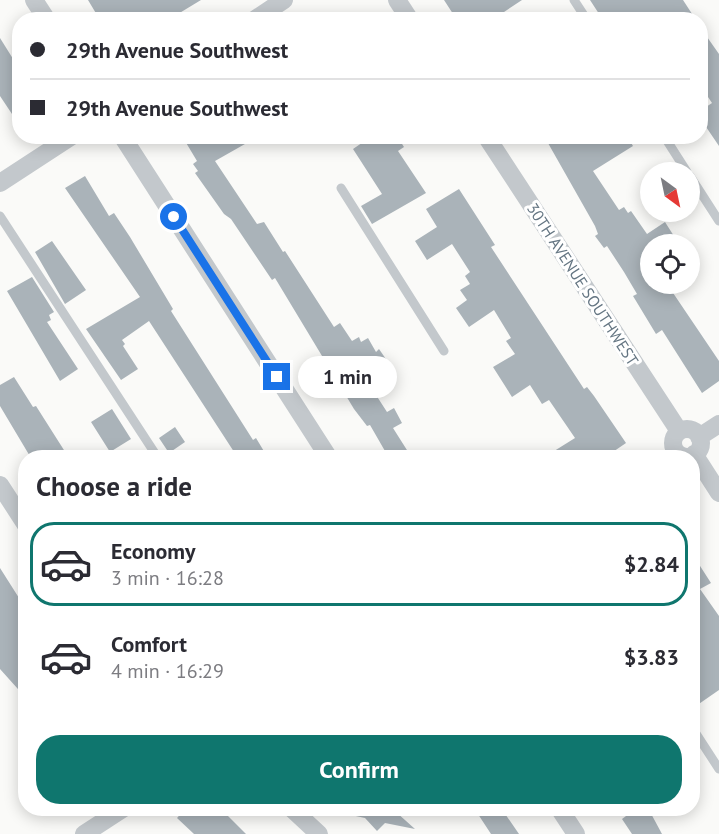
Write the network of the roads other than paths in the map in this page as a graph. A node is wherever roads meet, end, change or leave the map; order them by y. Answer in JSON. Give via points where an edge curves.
{"nodes":[{"id":1,"x":284,"y":0,"type":"edge"},
{"id":2,"x":266,"y":12,"type":"edge"},
{"id":3,"x":60,"y":144,"type":"edge"},
{"id":4,"x":127,"y":144,"type":"edge"},
{"id":5,"x":491,"y":144,"type":"edge"},
{"id":6,"x":669,"y":144,"type":"edge"},
{"id":7,"x":681,"y":162,"type":"edge"},
{"id":8,"x":0,"y":183,"type":"edge"},
{"id":9,"x":341,"y":188,"type":"dead end"},
{"id":10,"x":700,"y":192,"type":"edge"},
{"id":11,"x":0,"y":216,"type":"edge"},
{"id":12,"x":719,"y":221,"type":"edge"},
{"id":13,"x":444,"y":351,"type":"dead end"},
{"id":14,"x":719,"y":424,"type":"edge"},
{"id":15,"x":679,"y":431,"type":"junction"},
{"id":16,"x":699,"y":436,"type":"junction"},
{"id":17,"x":153,"y":450,"type":"edge"},
{"id":18,"x":324,"y":450,"type":"edge"},
{"id":19,"x":671,"y":450,"type":"edge"},
{"id":20,"x":697,"y":450,"type":"edge"},
{"id":21,"x":700,"y":463,"type":"edge"},
{"id":22,"x":0,"y":485,"type":"edge"},
{"id":23,"x":719,"y":493,"type":"edge"},
{"id":24,"x":18,"y":513,"type":"edge"},
{"id":25,"x":700,"y":740,"type":"edge"},
{"id":26,"x":719,"y":769,"type":"edge"},
{"id":27,"x":101,"y":816,"type":"edge"},
{"id":28,"x":300,"y":816,"type":"edge"},
{"id":29,"x":564,"y":816,"type":"edge"},
{"id":30,"x":84,"y":834,"type":"edge"},
{"id":31,"x":319,"y":834,"type":"edge"},
{"id":32,"x":576,"y":834,"type":"edge"}],
"edges":[{"from":1,"to":2,"type":"street"},
{"from":3,"to":8,"type":"street"},
{"from":4,"to":18,"type":"street"},
{"from":5,"to":15,"type":"street","name":"30TH AVENUE SOUTHWEST"},
{"from":6,"to":7,"type":"lane"},
{"from":9,"to":13,"type":"lane"},
{"from":10,"to":12,"type":"lane"},
{"from":11,"to":17,"type":"lane"},
{"from":14,"to":16,"type":"street"},
{"from":15,"to":16,"type":"street","via":[[689,429]]},
{"from":15,"to":19,"type":"street"},
{"from":16,"to":20,"type":"street"},
{"from":21,"to":23,"type":"street"},
{"from":22,"to":24,"type":"street"},
{"from":25,"to":26,"type":"lane"},
{"from":27,"to":30,"type":"street"},
{"from":28,"to":31,"type":"street"},
{"from":29,"to":32,"type":"street"}]}
